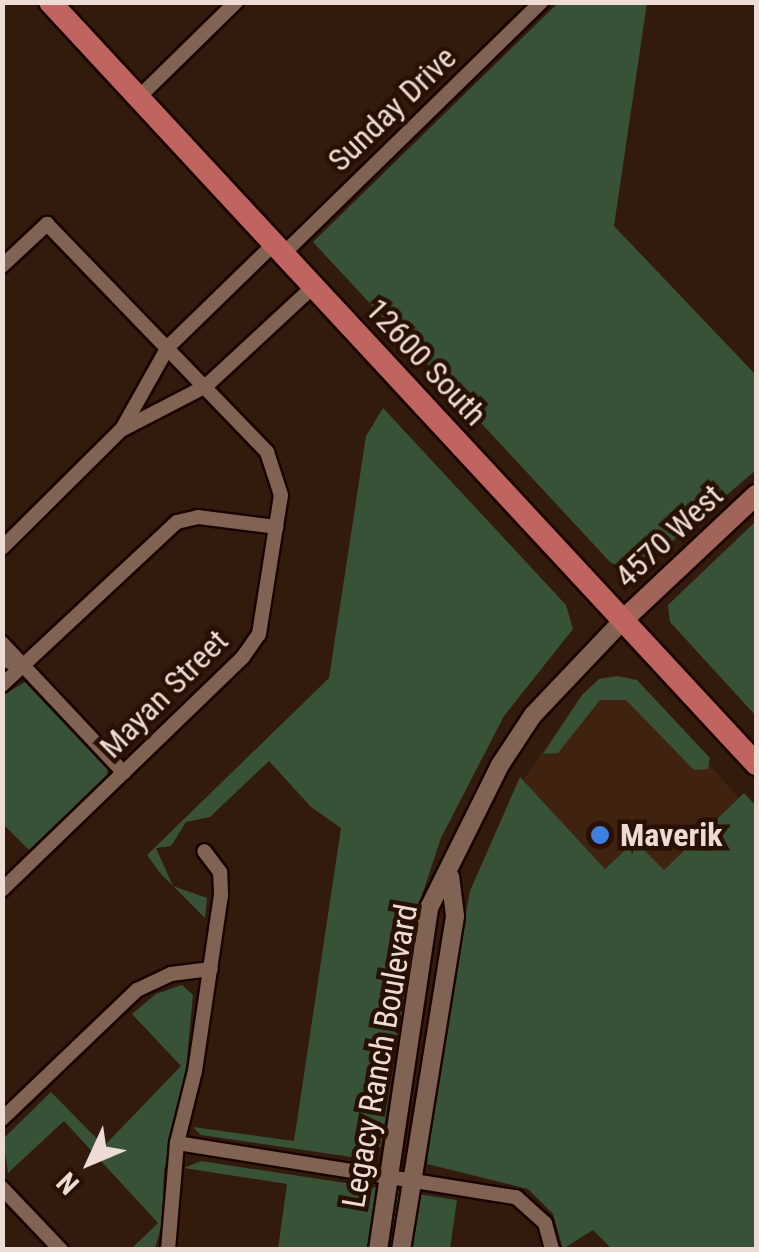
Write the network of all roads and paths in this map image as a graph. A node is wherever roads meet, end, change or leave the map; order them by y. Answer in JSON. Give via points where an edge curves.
{"nodes":[{"id":1,"x":50,"y":2,"type":"edge"},
{"id":2,"x":236,"y":2,"type":"edge"},
{"id":3,"x":541,"y":2,"type":"edge"},
{"id":4,"x":139,"y":98,"type":"junction"},
{"id":5,"x":278,"y":250,"type":"junction"},
{"id":6,"x":2,"y":266,"type":"edge"},
{"id":7,"x":312,"y":288,"type":"junction"},
{"id":8,"x":168,"y":347,"type":"junction"},
{"id":9,"x":206,"y":386,"type":"junction"},
{"id":10,"x":122,"y":429,"type":"junction"},
{"id":11,"x":756,"y":495,"type":"edge"},
{"id":12,"x":276,"y":527,"type":"junction"},
{"id":13,"x":2,"y":548,"type":"edge"},
{"id":14,"x":623,"y":620,"type":"junction"},
{"id":15,"x":2,"y":642,"type":"edge"},
{"id":16,"x":2,"y":658,"type":"edge"},
{"id":17,"x":20,"y":668,"type":"junction"},
{"id":18,"x":2,"y":684,"type":"edge"},
{"id":19,"x":756,"y":764,"type":"edge"},
{"id":20,"x":124,"y":774,"type":"junction"},
{"id":21,"x":204,"y":851,"type":"dead end"},
{"id":22,"x":450,"y":877,"type":"junction"},
{"id":23,"x":2,"y":890,"type":"edge"},
{"id":24,"x":211,"y":969,"type":"junction"},
{"id":25,"x":2,"y":1120,"type":"edge"},
{"id":26,"x":177,"y":1143,"type":"junction"},
{"id":27,"x":401,"y":1175,"type":"junction"},
{"id":28,"x":2,"y":1188,"type":"edge"},
{"id":29,"x":61,"y":1250,"type":"edge"},
{"id":30,"x":168,"y":1250,"type":"edge"},
{"id":31,"x":378,"y":1250,"type":"edge"},
{"id":32,"x":401,"y":1250,"type":"edge"},
{"id":33,"x":552,"y":1250,"type":"edge"}],
"edges":[{"from":1,"to":4,"type":"main road","name":"12600 South"},
{"from":2,"to":4,"type":"street"},
{"from":3,"to":5,"type":"street","name":"Sunday Drive"},
{"from":4,"to":5,"type":"main road","name":"12600 South"},
{"from":5,"to":7,"type":"main road","name":"12600 South"},
{"from":5,"to":8,"type":"street","name":"Sunday Drive"},
{"from":6,"to":8,"type":"street","name":"Mayan Street","via":[[47,224]]},
{"from":7,"to":9,"type":"street"},
{"from":7,"to":14,"type":"main road","name":"12600 South"},
{"from":8,"to":9,"type":"street","name":"Mayan Street"},
{"from":8,"to":10,"type":"street","name":"Sunday Drive"},
{"from":9,"to":10,"type":"street"},
{"from":9,"to":12,"type":"street","name":"Mayan Street","via":[[274,464],[281,495]]},
{"from":10,"to":13,"type":"street"},
{"from":11,"to":14,"type":"main road","name":"4570 West"},
{"from":12,"to":17,"type":"street","via":[[198,518],[178,522]]},
{"from":12,"to":20,"type":"street","name":"Mayan Street","via":[[259,634]]},
{"from":14,"to":19,"type":"main road","name":"12600 South"},
{"from":14,"to":22,"type":"street","name":"Legacy Ranch Boulevard","via":[[533,715],[500,765]]},
{"from":15,"to":17,"type":"street"},
{"from":16,"to":17,"type":"street"},
{"from":17,"to":18,"type":"street"},
{"from":17,"to":20,"type":"street"},
{"from":20,"to":23,"type":"street","name":"Mayan Street"},
{"from":21,"to":24,"type":"street","via":[[222,883]]},
{"from":22,"to":27,"type":"street","name":"Legacy Ranch Boulevard","via":[[455,916]]},
{"from":22,"to":27,"type":"street","name":"Legacy Ranch Boulevard","via":[[429,908]]},
{"from":24,"to":25,"type":"street","via":[[171,974],[138,990]]},
{"from":24,"to":26,"type":"street"},
{"from":26,"to":27,"type":"street"},
{"from":26,"to":30,"type":"street"},
{"from":27,"to":31,"type":"street","name":"Legacy Ranch Boulevard"},
{"from":27,"to":32,"type":"street","name":"Legacy Ranch Boulevard"},
{"from":27,"to":33,"type":"street","via":[[516,1197],[546,1224]]},
{"from":28,"to":29,"type":"street"}]}
